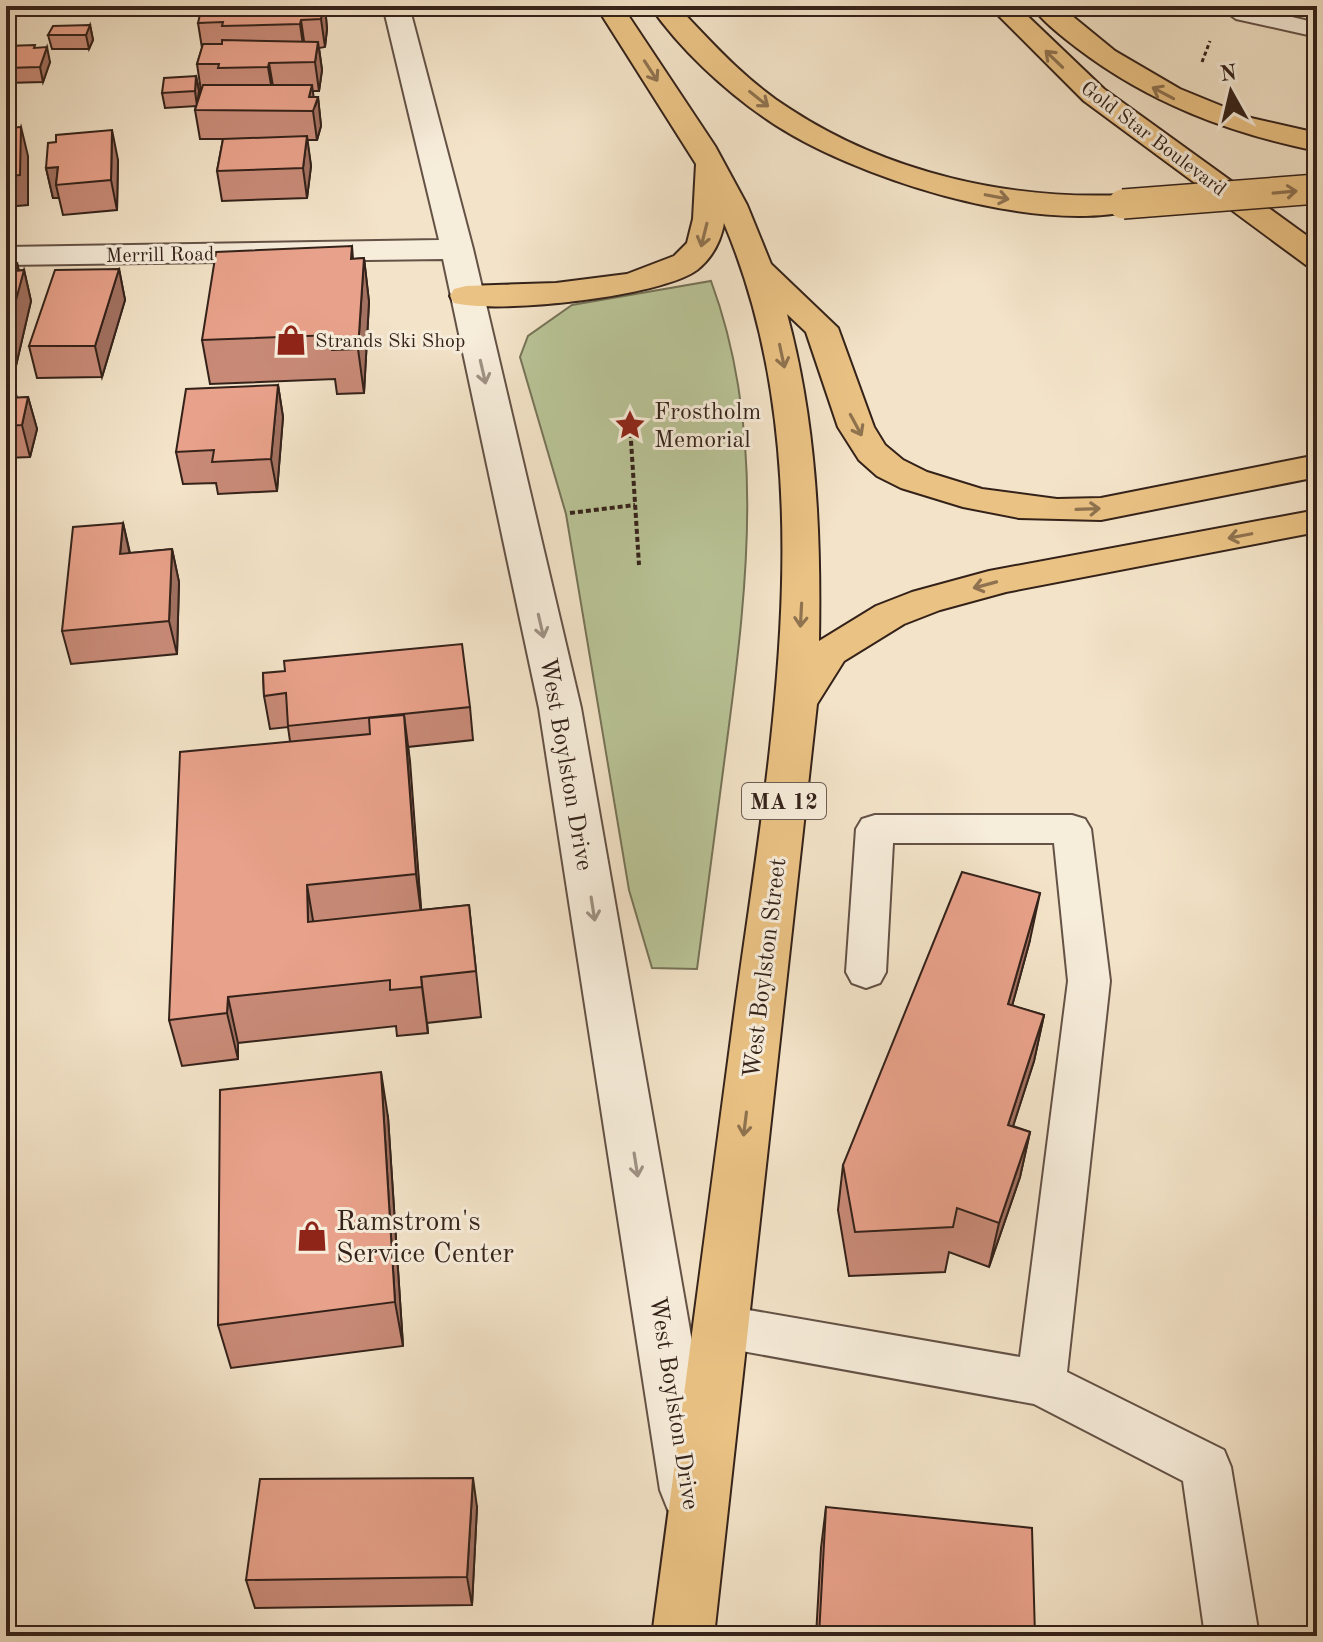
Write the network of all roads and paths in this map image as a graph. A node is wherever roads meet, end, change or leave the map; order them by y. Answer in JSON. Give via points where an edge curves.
{"nodes":[{"id":1,"x":396,"y":6,"type":"edge"},
{"id":2,"x":609,"y":6,"type":"edge"},
{"id":3,"x":663,"y":6,"type":"edge"},
{"id":4,"x":1002,"y":6,"type":"edge"},
{"id":5,"x":1045,"y":6,"type":"edge"},
{"id":6,"x":1229,"y":6,"type":"edge"},
{"id":7,"x":1317,"y":30,"type":"edge"},
{"id":8,"x":1317,"y":142,"type":"edge"},
{"id":9,"x":707,"y":157,"type":"junction"},
{"id":10,"x":1317,"y":189,"type":"edge"},
{"id":11,"x":1274,"y":227,"type":"junction"},
{"id":12,"x":1317,"y":238,"type":"edge"},
{"id":13,"x":457,"y":249,"type":"junction"},
{"id":14,"x":6,"y":256,"type":"edge"},
{"id":15,"x":1317,"y":258,"type":"edge"},
{"id":16,"x":758,"y":270,"type":"junction"},
{"id":17,"x":466,"y":296,"type":"junction"},
{"id":18,"x":630,"y":425,"type":"dead end"},
{"id":19,"x":1317,"y":466,"type":"edge"},
{"id":20,"x":635,"y":505,"type":"junction"},
{"id":21,"x":566,"y":514,"type":"dead end"},
{"id":22,"x":1317,"y":521,"type":"edge"},
{"id":23,"x":639,"y":565,"type":"dead end"},
{"id":24,"x":796,"y":703,"type":"junction"},
{"id":25,"x":866,"y":972,"type":"dead end"},
{"id":26,"x":720,"y":1326,"type":"junction"},
{"id":27,"x":1041,"y":1383,"type":"junction"},
{"id":28,"x":696,"y":1530,"type":"junction"},
{"id":29,"x":683,"y":1636,"type":"edge"},
{"id":30,"x":1232,"y":1636,"type":"edge"}],
"edges":[{"from":1,"to":13,"type":"street","name":"West Boylston Drive"},
{"from":2,"to":9,"type":"main road","name":"West Boylston Street","number":"MA 12","one_way":true},
{"from":3,"to":10,"type":"main road","one_way":true,"bridge":true,"via":[[707,56],[758,100],[829,143],[922,178],[1048,205]]},
{"from":11,"to":4,"type":"main road","name":"Gold Star Boulevard","one_way":true,"via":[[1094,95]]},
{"from":8,"to":5,"type":"main road","one_way":true,"via":[[1231,122],[1160,93],[1093,48]]},
{"from":6,"to":7,"type":"lane"},
{"from":9,"to":16,"type":"main road","name":"West Boylston Street","number":"MA 12"},
{"from":9,"to":17,"type":"main road","one_way":true,"via":[[707,234],[692,259],[677,270],[640,283]]},
{"from":11,"to":12,"type":"main road"},
{"from":11,"to":15,"type":"main road","name":"Gold Star Boulevard"},
{"from":13,"to":14,"type":"street","name":"Merrill Road"},
{"from":13,"to":17,"type":"street","name":"West Boylston Drive"},
{"from":16,"to":19,"type":"main road","one_way":true,"via":[[821,328],[856,427],[872,452],[914,480],[1019,507],[1101,509]]},
{"from":16,"to":24,"type":"main road","name":"West Boylston Street","number":"MA 12","one_way":true,"via":[[790,395],[800,487],[802,603]]},
{"from":17,"to":28,"type":"street","name":"West Boylston Drive","one_way":true,"via":[[560,708]]},
{"from":18,"to":20,"type":"path"},
{"from":20,"to":21,"type":"path"},
{"from":20,"to":23,"type":"path"},
{"from":22,"to":24,"type":"main road","one_way":true,"via":[[1003,580],[926,601],[879,621],[830,652]]},
{"from":24,"to":26,"type":"main road","name":"West Boylston Street","number":"MA 12","one_way":true},
{"from":25,"to":27,"type":"lane","via":[[875,829],[1072,829],[1089,981]]},
{"from":26,"to":27,"type":"lane"},
{"from":26,"to":28,"type":"main road","name":"West Boylston Street","number":"MA 12"},
{"from":27,"to":30,"type":"lane","via":[[1206,1467]]},
{"from":28,"to":29,"type":"main road","name":"West Boylston Street","number":"MA 12"}]}
